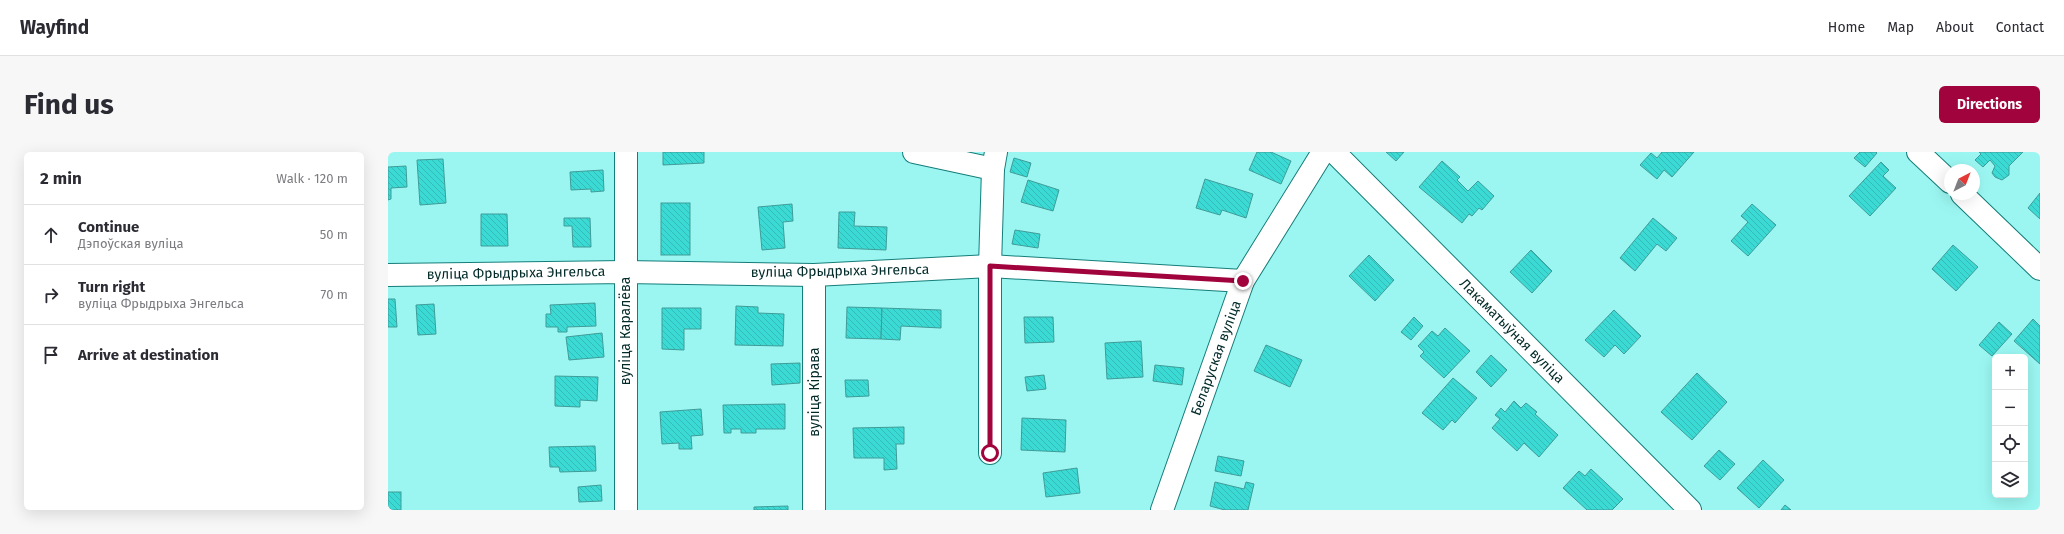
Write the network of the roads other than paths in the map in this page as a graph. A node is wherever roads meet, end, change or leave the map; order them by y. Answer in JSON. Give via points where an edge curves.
{"nodes":[{"id":1,"x":626,"y":152,"type":"edge"},
{"id":2,"x":914,"y":152,"type":"edge"},
{"id":3,"x":1323,"y":152,"type":"edge"},
{"id":4,"x":1334,"y":152,"type":"edge"},
{"id":5,"x":1918,"y":152,"type":"edge"},
{"id":6,"x":994,"y":160,"type":"edge"},
{"id":7,"x":1944,"y":176,"type":"edge"},
{"id":8,"x":1968,"y":200,"type":"edge"},
{"id":9,"x":990,"y":266,"type":"junction"},
{"id":10,"x":2040,"y":269,"type":"edge"},
{"id":11,"x":625,"y":272,"type":"junction"},
{"id":12,"x":388,"y":275,"type":"edge"},
{"id":13,"x":814,"y":275,"type":"junction"},
{"id":14,"x":1243,"y":281,"type":"junction"},
{"id":15,"x":990,"y":453,"type":"dead end"},
{"id":16,"x":1165,"y":508,"type":"edge"},
{"id":17,"x":626,"y":510,"type":"edge"},
{"id":18,"x":814,"y":510,"type":"edge"},
{"id":19,"x":1690,"y":510,"type":"edge"}],
"edges":[{"from":1,"to":11,"type":"street","name":"вуліца Каралёва"},
{"from":2,"to":6,"type":"street"},
{"from":3,"to":14,"type":"street","name":"Беларуская вуліца"},
{"from":4,"to":19,"type":"street","name":"Лакаматыўная вуліца"},
{"from":5,"to":7,"type":"street"},
{"from":6,"to":9,"type":"street"},
{"from":8,"to":10,"type":"street"},
{"from":9,"to":13,"type":"street","name":"вуліца Фрыдрыха Энгельса"},
{"from":9,"to":14,"type":"street","name":"вуліца Фрыдрыха Энгельса"},
{"from":9,"to":15,"type":"street"},
{"from":11,"to":12,"type":"street","name":"вуліца Фрыдрыха Энгельса"},
{"from":11,"to":13,"type":"street","name":"вуліца Фрыдрыха Энгельса"},
{"from":11,"to":17,"type":"street","name":"вуліца Каралёва"},
{"from":13,"to":18,"type":"street","name":"вуліца Кірава"},
{"from":14,"to":16,"type":"street","name":"Беларуская вуліца"}]}
